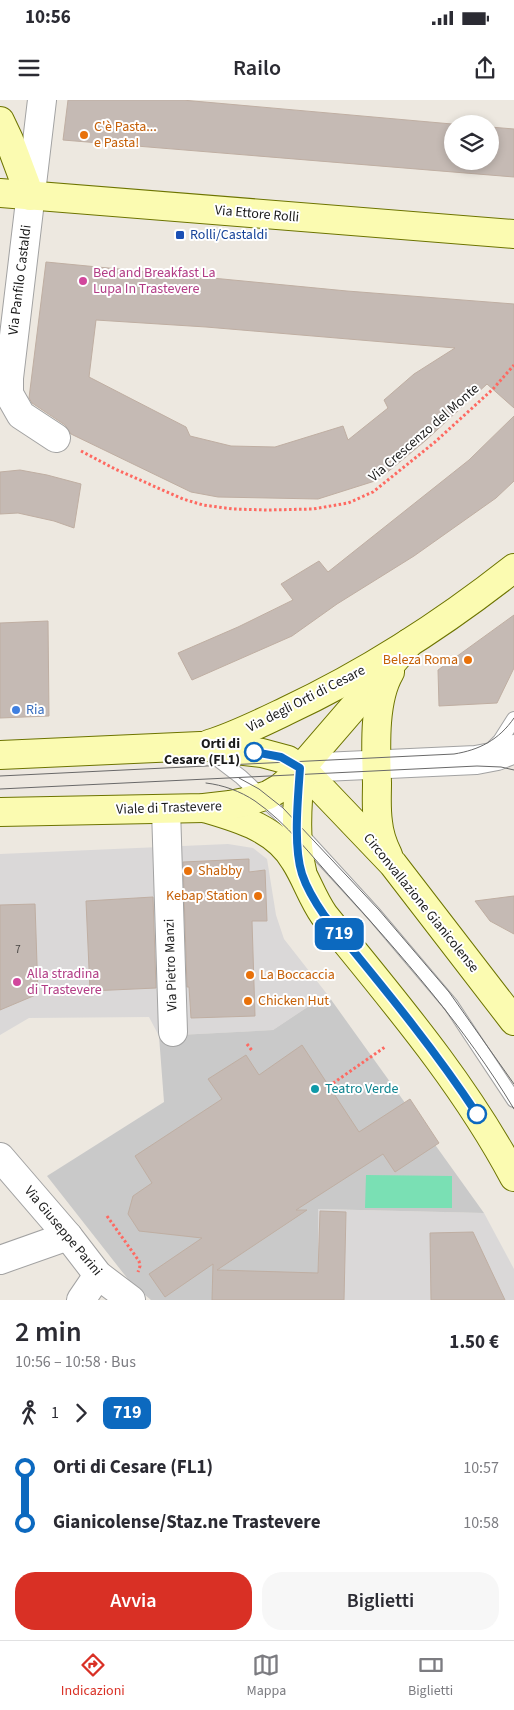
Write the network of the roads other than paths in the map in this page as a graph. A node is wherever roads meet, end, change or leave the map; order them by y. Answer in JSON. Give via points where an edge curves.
{"nodes":[{"id":1,"x":42,"y":100,"type":"edge"},
{"id":2,"x":0,"y":121,"type":"edge"},
{"id":3,"x":0,"y":193,"type":"edge"},
{"id":4,"x":30,"y":196,"type":"junction"},
{"id":5,"x":514,"y":234,"type":"edge"},
{"id":6,"x":56,"y":438,"type":"road end"},
{"id":7,"x":514,"y":568,"type":"edge"},
{"id":8,"x":409,"y":643,"type":"junction"},
{"id":9,"x":514,"y":719,"type":"edge"},
{"id":10,"x":200,"y":746,"type":"junction"},
{"id":11,"x":514,"y":749,"type":"edge"},
{"id":12,"x":0,"y":755,"type":"edge"},
{"id":13,"x":514,"y":758,"type":"edge"},
{"id":14,"x":477,"y":760,"type":"junction"},
{"id":15,"x":376,"y":765,"type":"junction"},
{"id":16,"x":300,"y":768,"type":"junction"},
{"id":17,"x":514,"y":770,"type":"edge"},
{"id":18,"x":263,"y":797,"type":"junction"},
{"id":19,"x":204,"y":808,"type":"junction"},
{"id":20,"x":166,"y":809,"type":"junction"},
{"id":21,"x":0,"y":812,"type":"edge"},
{"id":22,"x":298,"y":831,"type":"junction"},
{"id":23,"x":393,"y":864,"type":"junction"},
{"id":24,"x":302,"y":872,"type":"junction"},
{"id":25,"x":514,"y":1022,"type":"edge"},
{"id":26,"x":173,"y":1032,"type":"dead end"},
{"id":27,"x":514,"y":1100,"type":"edge"},
{"id":28,"x":0,"y":1156,"type":"edge"},
{"id":29,"x":514,"y":1176,"type":"edge"},
{"id":30,"x":68,"y":1236,"type":"junction"},
{"id":31,"x":0,"y":1260,"type":"edge"},
{"id":32,"x":115,"y":1288,"type":"edge"},
{"id":33,"x":81,"y":1300,"type":"edge"}],
"edges":[{"from":1,"to":4,"type":"street","name":"Via Panfilo Castaldi"},
{"from":2,"to":4,"type":"main road"},
{"from":3,"to":4,"type":"main road","name":"Via Ettore Rolli"},
{"from":4,"to":5,"type":"main road","name":"Via Ettore Rolli"},
{"from":4,"to":6,"type":"street","name":"Via Panfilo Castaldi","via":[[8,394],[21,415]]},
{"from":7,"to":8,"type":"main road","name":"Via degli Orti di Cesare"},
{"from":8,"to":10,"type":"main road","name":"Via degli Orti di Cesare","via":[[304,703],[237,734]]},
{"from":8,"to":15,"type":"main road","name":"Via degli Orti di Cesare","via":[[388,675],[381,697]]},
{"from":8,"to":16,"type":"main road","name":"Via degli Orti di Cesare"},
{"from":9,"to":14,"type":"lane","via":[[500,740]]},
{"from":10,"to":12,"type":"main road"},
{"from":10,"to":16,"type":"main road","name":"Circonvallazione Gianicolense","via":[[262,752],[281,757]]},
{"from":10,"to":18,"type":"lane"},
{"from":11,"to":14,"type":"street"},
{"from":13,"to":14,"type":"lane"},
{"from":14,"to":15,"type":"street"},
{"from":14,"to":17,"type":"street"},
{"from":15,"to":16,"type":"street"},
{"from":15,"to":23,"type":"main road","name":"Via degli Orti di Cesare","via":[[378,822]]},
{"from":16,"to":18,"type":"main road","name":"Viale di Trastevere","via":[[280,788]]},
{"from":16,"to":22,"type":"main road"},
{"from":16,"to":23,"type":"main road","name":"Circonvallazione Gianicolense"},
{"from":18,"to":19,"type":"main road","name":"Viale di Trastevere"},
{"from":18,"to":22,"type":"lane"},
{"from":19,"to":20,"type":"main road","name":"Viale di Trastevere"},
{"from":19,"to":24,"type":"main road","via":[[238,818],[273,836]]},
{"from":20,"to":21,"type":"main road","name":"Viale di Trastevere"},
{"from":20,"to":26,"type":"street","name":"Via Pietro Manzi"},
{"from":22,"to":24,"type":"main road"},
{"from":22,"to":27,"type":"lane","via":[[451,1005]]},
{"from":23,"to":25,"type":"main road","name":"Circonvallazione Gianicolense"},
{"from":24,"to":29,"type":"main road","via":[[324,915],[446,1068]]},
{"from":28,"to":30,"type":"street","name":"Via Giuseppe Parini"},
{"from":30,"to":31,"type":"street"},
{"from":30,"to":32,"type":"street","name":"Via Giuseppe Parini"},
{"from":32,"to":33,"type":"street"}]}
